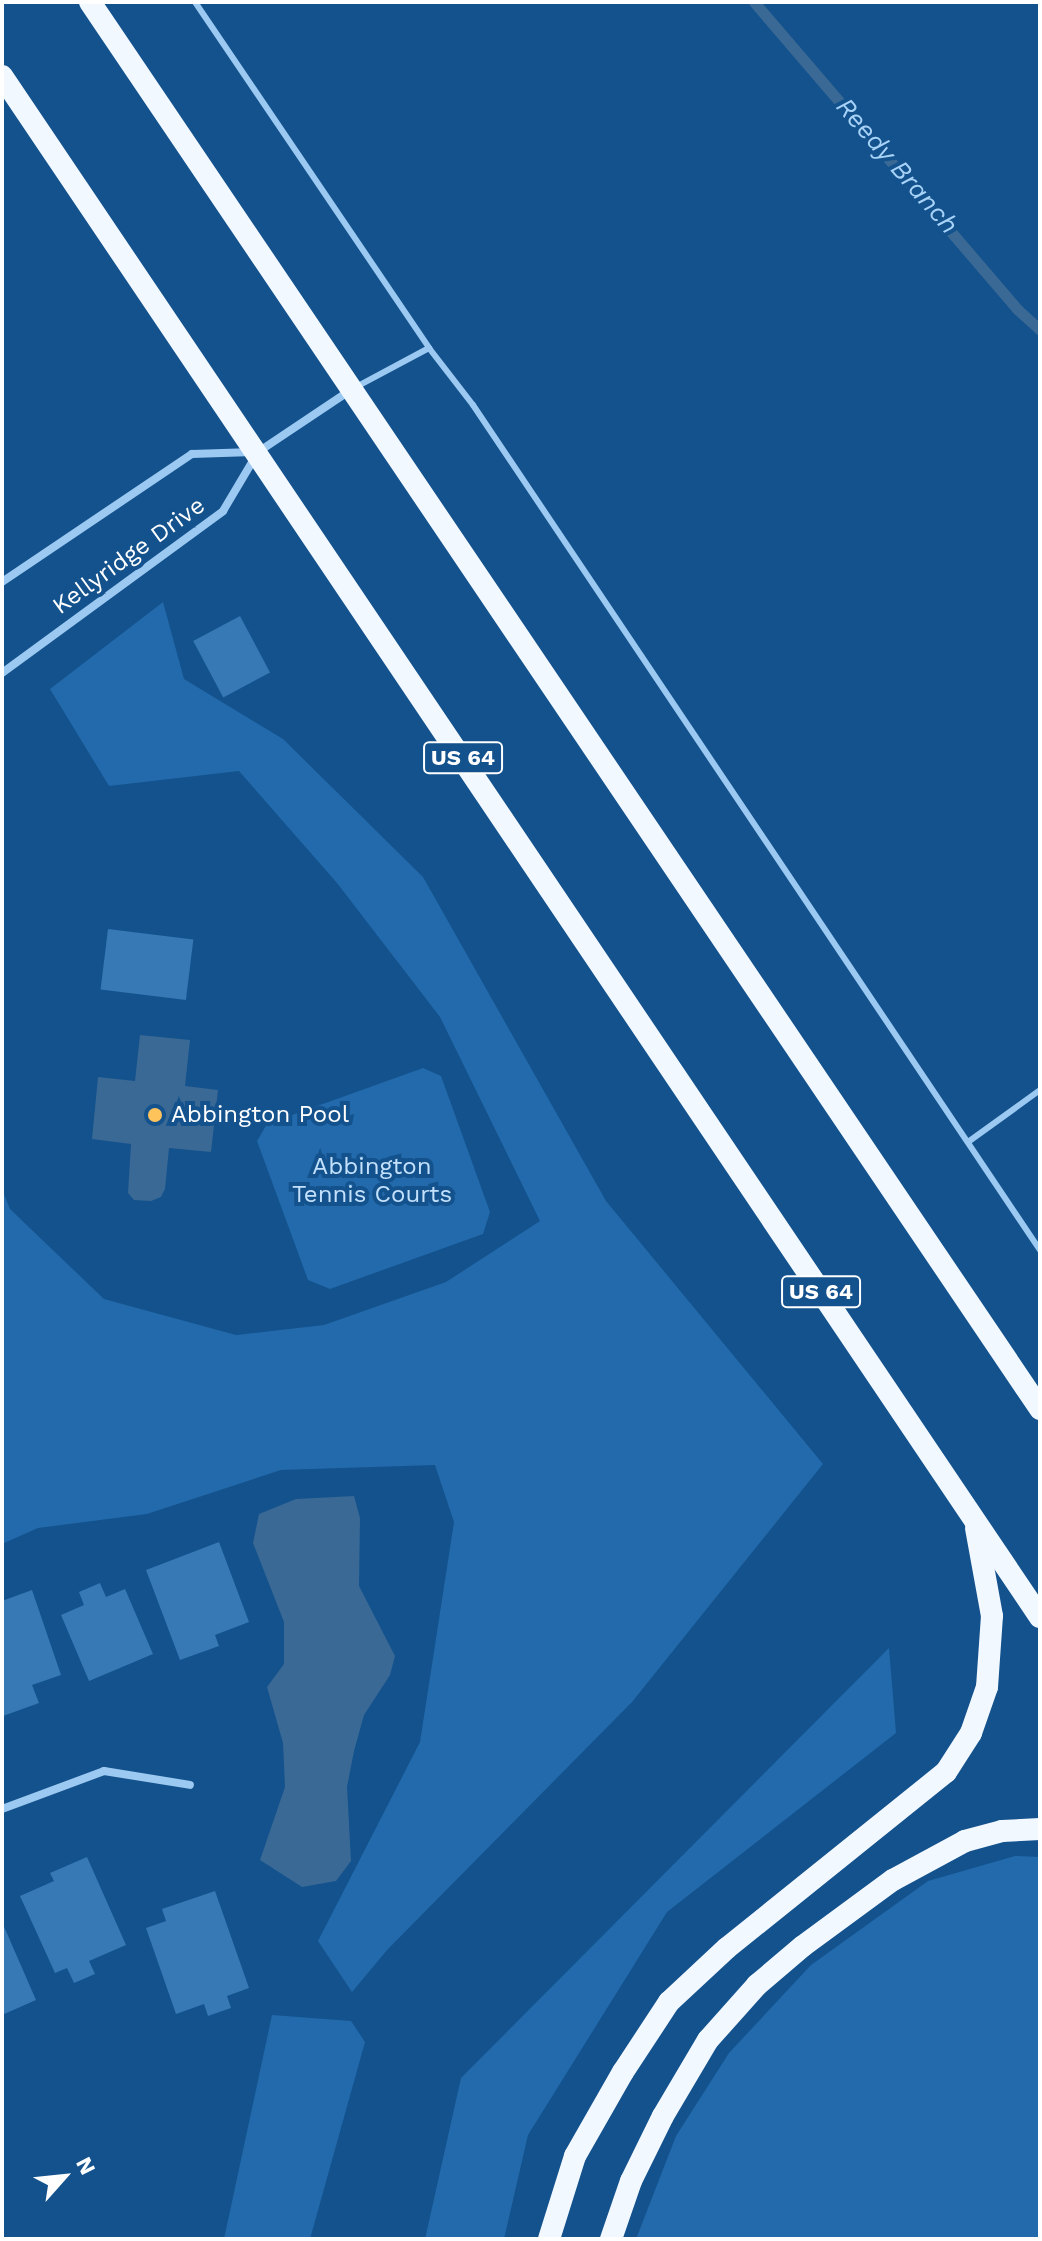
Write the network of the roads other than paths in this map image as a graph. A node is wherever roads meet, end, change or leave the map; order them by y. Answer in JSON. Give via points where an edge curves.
{"nodes":[{"id":1,"x":90,"y":2,"type":"edge"},
{"id":2,"x":195,"y":2,"type":"edge"},
{"id":3,"x":2,"y":76,"type":"edge"},
{"id":4,"x":429,"y":348,"type":"junction"},
{"id":5,"x":353,"y":388,"type":"junction"},
{"id":6,"x":258,"y":452,"type":"junction"},
{"id":7,"x":2,"y":582,"type":"edge"},
{"id":8,"x":2,"y":673,"type":"edge"},
{"id":9,"x":1040,"y":1090,"type":"edge"},
{"id":10,"x":968,"y":1142,"type":"junction"},
{"id":11,"x":1040,"y":1250,"type":"edge"},
{"id":12,"x":1040,"y":1409,"type":"edge"},
{"id":13,"x":974,"y":1519,"type":"junction"},
{"id":14,"x":1040,"y":1617,"type":"edge"},
{"id":15,"x":190,"y":1785,"type":"dead end"},
{"id":16,"x":2,"y":1809,"type":"edge"},
{"id":17,"x":1040,"y":1829,"type":"edge"},
{"id":18,"x":549,"y":2239,"type":"edge"},
{"id":19,"x":611,"y":2239,"type":"edge"}],
"edges":[{"from":1,"to":5,"type":"highway"},
{"from":2,"to":4,"type":"lane"},
{"from":3,"to":6,"type":"highway","number":"US 64"},
{"from":4,"to":5,"type":"lane"},
{"from":4,"to":10,"type":"lane","via":[[473,405]]},
{"from":5,"to":6,"type":"street","name":"Kellyridge Drive"},
{"from":5,"to":12,"type":"highway"},
{"from":6,"to":7,"type":"street","name":"Kellyridge Drive","via":[[192,454]]},
{"from":6,"to":8,"type":"street","name":"Kellyridge Drive","via":[[223,511]]},
{"from":6,"to":13,"type":"highway","number":"US 64"},
{"from":9,"to":10,"type":"lane"},
{"from":10,"to":11,"type":"lane"},
{"from":13,"to":14,"type":"highway","number":"US 64"},
{"from":13,"to":18,"type":"highway","via":[[992,1616],[987,1687],[971,1733],[946,1772],[727,1948],[669,2002],[575,2156]]},
{"from":15,"to":16,"type":"street","via":[[104,1771]]},
{"from":17,"to":19,"type":"highway","via":[[1002,1831],[965,1841],[893,1880],[757,1985],[708,2040],[663,2116],[631,2181]]}]}
